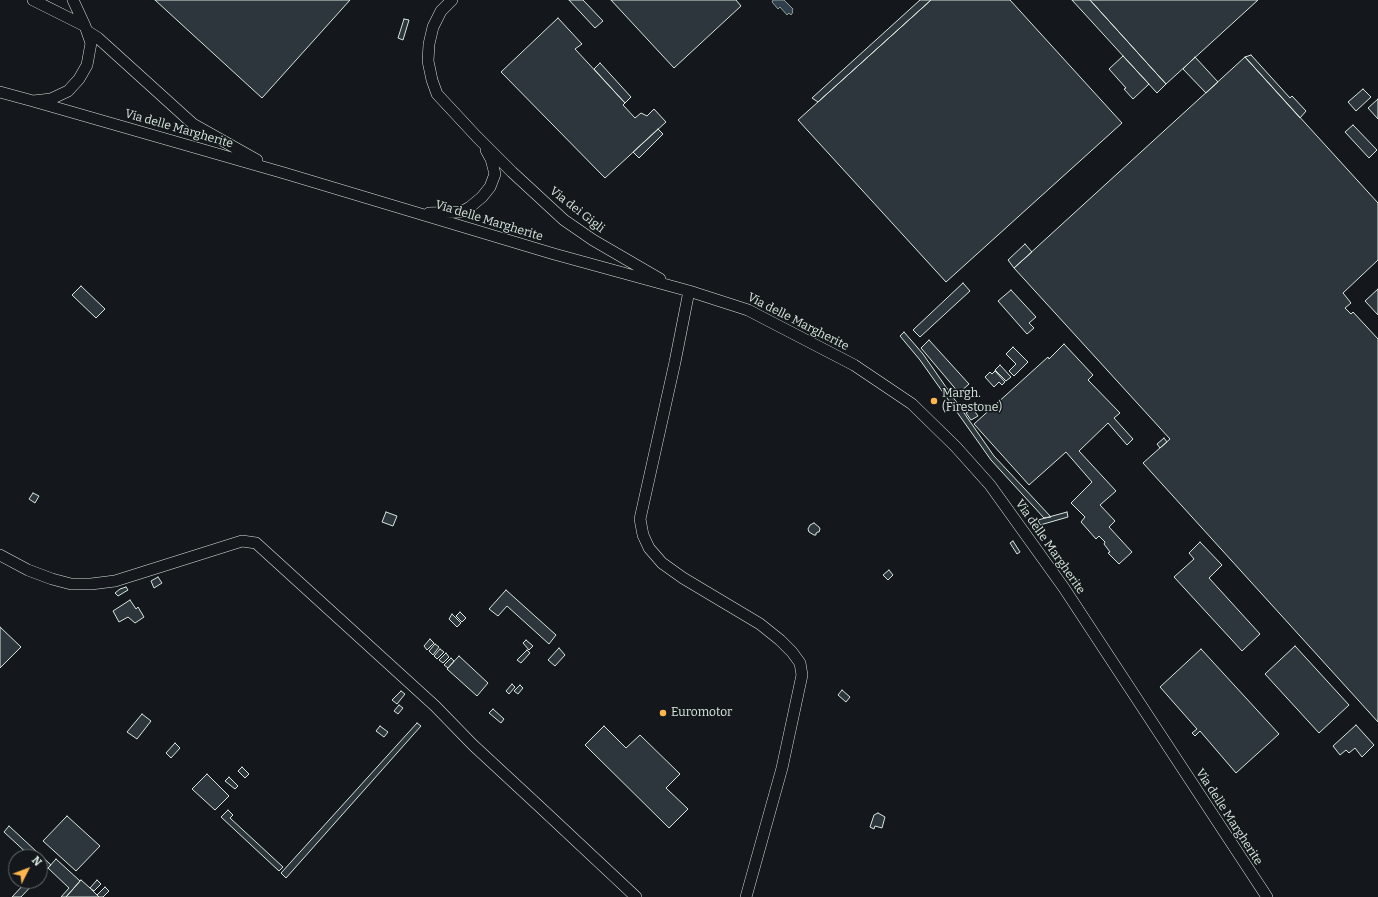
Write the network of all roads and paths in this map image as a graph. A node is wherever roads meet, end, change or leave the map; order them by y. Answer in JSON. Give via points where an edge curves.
{"nodes":[{"id":1,"x":32,"y":0,"type":"edge"},
{"id":2,"x":73,"y":0,"type":"edge"},
{"id":3,"x":452,"y":0,"type":"edge"},
{"id":4,"x":86,"y":28,"type":"junction"},
{"id":5,"x":0,"y":92,"type":"edge"},
{"id":6,"x":33,"y":101,"type":"junction"},
{"id":7,"x":477,"y":136,"type":"junction"},
{"id":8,"x":284,"y":173,"type":"junction"},
{"id":9,"x":422,"y":214,"type":"junction"},
{"id":10,"x":675,"y":287,"type":"junction"},
{"id":11,"x":689,"y":291,"type":"junction"},
{"id":12,"x":0,"y":554,"type":"edge"},
{"id":13,"x":636,"y":897,"type":"edge"},
{"id":14,"x":746,"y":897,"type":"edge"},
{"id":15,"x":1267,"y":897,"type":"edge"}],
"edges":[{"from":1,"to":4,"type":"street"},
{"from":2,"to":4,"type":"street"},
{"from":3,"to":7,"type":"street","name":"Via dei Gigli","via":[[441,11],[433,27],[428,61],[437,94]]},
{"from":4,"to":6,"type":"street","name":"Via delle Margherite","via":[[90,43],[87,65],[79,79],[68,91],[51,99]]},
{"from":4,"to":8,"type":"street","via":[[193,124],[250,157]]},
{"from":5,"to":6,"type":"street","name":"Via delle Margherite"},
{"from":6,"to":8,"type":"street","name":"Via delle Margherite"},
{"from":7,"to":9,"type":"street","name":"Via dei Gigli","via":[[491,159],[495,174],[490,187],[482,197],[461,212]]},
{"from":7,"to":10,"type":"street","name":"Via dei Gigli","via":[[564,220],[593,240]]},
{"from":8,"to":9,"type":"street","name":"Via delle Margherite"},
{"from":9,"to":10,"type":"street","name":"Via delle Margherite"},
{"from":10,"to":11,"type":"street","name":"Via delle Margherite"},
{"from":11,"to":14,"type":"street","via":[[640,519],[642,535],[662,563],[760,624],[780,640],[800,663],[802,675],[782,768]]},
{"from":11,"to":15,"type":"street","name":"Via delle Margherite","via":[[748,310],[854,365],[912,404],[956,447],[990,485],[1064,588]]},
{"from":12,"to":13,"type":"street","via":[[28,570],[52,579],[71,584],[91,584],[115,580],[242,541],[256,543],[435,706],[473,746]]}]}
